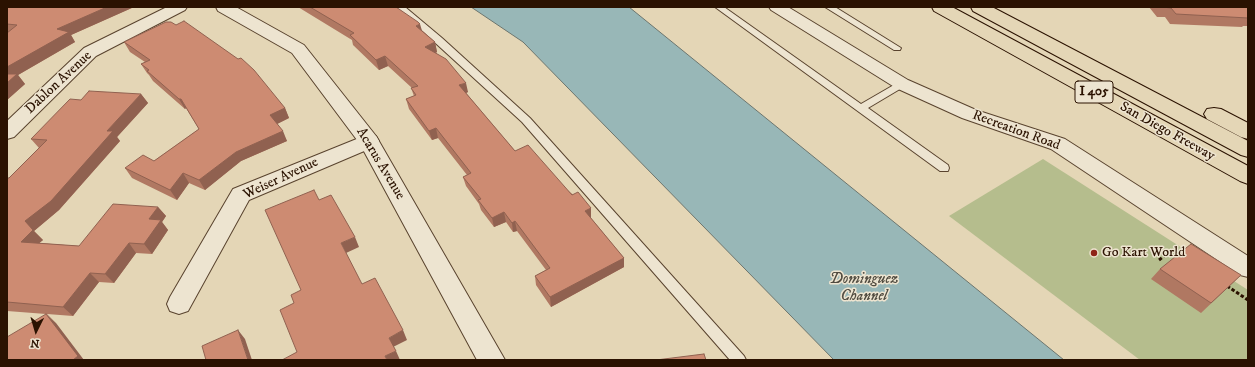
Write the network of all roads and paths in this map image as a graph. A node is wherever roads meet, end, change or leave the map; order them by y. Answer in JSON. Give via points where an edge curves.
{"nodes":[{"id":1,"x":179,"y":7,"type":"edge"},
{"id":2,"x":224,"y":7,"type":"edge"},
{"id":3,"x":400,"y":7,"type":"edge"},
{"id":4,"x":720,"y":7,"type":"edge"},
{"id":5,"x":777,"y":7,"type":"edge"},
{"id":6,"x":830,"y":7,"type":"edge"},
{"id":7,"x":940,"y":7,"type":"edge"},
{"id":8,"x":963,"y":7,"type":"edge"},
{"id":9,"x":979,"y":7,"type":"edge"},
{"id":10,"x":1006,"y":7,"type":"edge"},
{"id":11,"x":897,"y":48,"type":"dead end"},
{"id":12,"x":902,"y":84,"type":"junction"},
{"id":13,"x":861,"y":108,"type":"junction"},
{"id":14,"x":7,"y":132,"type":"edge"},
{"id":15,"x":1248,"y":132,"type":"edge"},
{"id":16,"x":368,"y":140,"type":"junction"},
{"id":17,"x":1248,"y":150,"type":"edge"},
{"id":18,"x":1248,"y":159,"type":"edge"},
{"id":19,"x":944,"y":168,"type":"dead end"},
{"id":20,"x":1248,"y":176,"type":"edge"},
{"id":21,"x":1184,"y":258,"type":"edge"},
{"id":22,"x":1159,"y":260,"type":"dead end"},
{"id":23,"x":1248,"y":268,"type":"edge"},
{"id":24,"x":1221,"y":283,"type":"edge"},
{"id":25,"x":1248,"y":300,"type":"edge"},
{"id":26,"x":179,"y":304,"type":"dead end"},
{"id":27,"x":491,"y":360,"type":"edge"},
{"id":28,"x":739,"y":360,"type":"edge"}],
"edges":[{"from":1,"to":14,"type":"street","name":"Dablon Avenue","via":[[90,52]]},
{"from":2,"to":16,"type":"street","name":"Acarus Avenue","via":[[298,49]]},
{"from":3,"to":28,"type":"lane","via":[[526,120]]},
{"from":4,"to":13,"type":"lane"},
{"from":5,"to":12,"type":"street","name":"Recreation Road"},
{"from":6,"to":11,"type":"lane"},
{"from":7,"to":20,"type":"highway","name":"San Diego Freeway","number":"I 405"},
{"from":8,"to":18,"type":"highway"},
{"from":9,"to":17,"type":"highway"},
{"from":10,"to":15,"type":"highway","number":"I 405"},
{"from":12,"to":13,"type":"lane"},
{"from":12,"to":23,"type":"street","name":"Recreation Road","via":[[969,114],[1058,144]]},
{"from":13,"to":19,"type":"lane"},
{"from":16,"to":26,"type":"street","name":"Weiser Avenue","via":[[241,195]]},
{"from":16,"to":27,"type":"street","name":"Acarus Avenue"},
{"from":21,"to":22,"type":"path","via":[[1172,250]]},
{"from":24,"to":25,"type":"path"}]}
